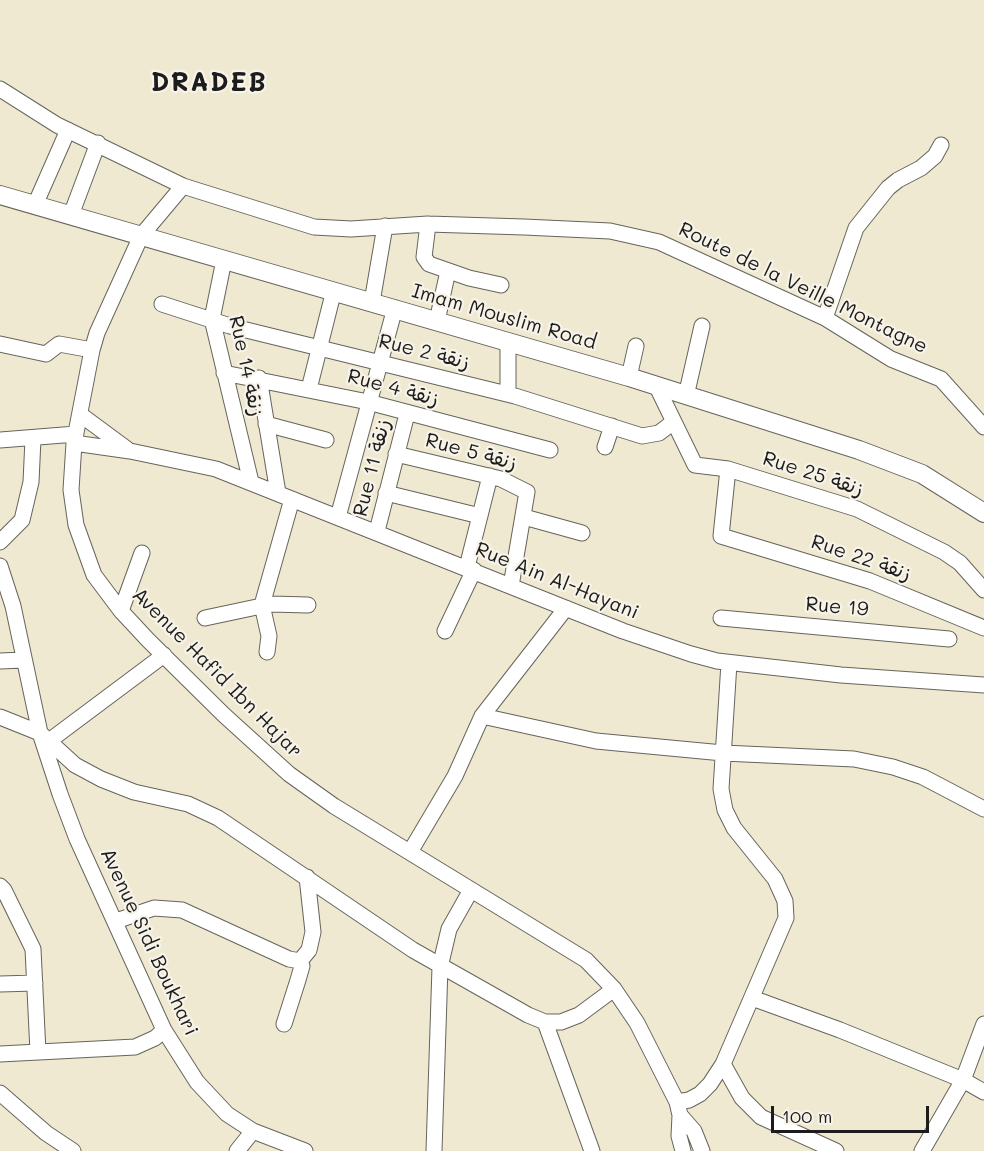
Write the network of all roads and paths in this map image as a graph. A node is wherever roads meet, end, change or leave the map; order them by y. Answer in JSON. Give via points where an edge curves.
{"nodes":[{"id":1,"x":0,"y":89,"type":"edge"},
{"id":2,"x":68,"y":130,"type":"junction"},
{"id":3,"x":98,"y":143,"type":"junction"},
{"id":4,"x":941,"y":145,"type":"dead end"},
{"id":5,"x":183,"y":186,"type":"junction"},
{"id":6,"x":0,"y":195,"type":"edge"},
{"id":7,"x":35,"y":205,"type":"junction"},
{"id":8,"x":71,"y":215,"type":"junction"},
{"id":9,"x":428,"y":224,"type":"junction"},
{"id":10,"x":385,"y":226,"type":"junction"},
{"id":11,"x":141,"y":236,"type":"junction"},
{"id":12,"x":224,"y":260,"type":"junction"},
{"id":13,"x":448,"y":271,"type":"junction"},
{"id":14,"x":501,"y":285,"type":"dead end"},
{"id":15,"x":332,"y":298,"type":"dead end"},
{"id":16,"x":372,"y":302,"type":"junction"},
{"id":17,"x":162,"y":304,"type":"dead end"},
{"id":18,"x":395,"y":308,"type":"junction"},
{"id":19,"x":825,"y":318,"type":"junction"},
{"id":20,"x":212,"y":319,"type":"junction"},
{"id":21,"x":437,"y":321,"type":"junction"},
{"id":22,"x":702,"y":326,"type":"dead end"},
{"id":23,"x":508,"y":342,"type":"junction"},
{"id":24,"x":0,"y":344,"type":"edge"},
{"id":25,"x":636,"y":346,"type":"dead end"},
{"id":26,"x":320,"y":348,"type":"junction"},
{"id":27,"x":92,"y":350,"type":"junction"},
{"id":28,"x":379,"y":363,"type":"junction"},
{"id":29,"x":224,"y":373,"type":"junction"},
{"id":30,"x":629,"y":377,"type":"junction"},
{"id":31,"x":259,"y":378,"type":"junction"},
{"id":32,"x":656,"y":386,"type":"junction"},
{"id":33,"x":309,"y":388,"type":"junction"},
{"id":34,"x":507,"y":394,"type":"junction"},
{"id":35,"x":686,"y":396,"type":"junction"},
{"id":36,"x":368,"y":402,"type":"junction"},
{"id":37,"x":407,"y":414,"type":"junction"},
{"id":38,"x":81,"y":415,"type":"junction"},
{"id":39,"x":981,"y":416,"type":"edge"},
{"id":40,"x":672,"y":423,"type":"junction"},
{"id":41,"x":266,"y":424,"type":"junction"},
{"id":42,"x":612,"y":426,"type":"junction"},
{"id":43,"x":33,"y":439,"type":"junction"},
{"id":44,"x":75,"y":439,"type":"junction"},
{"id":45,"x":0,"y":440,"type":"edge"},
{"id":46,"x":326,"y":440,"type":"dead end"},
{"id":47,"x":605,"y":447,"type":"dead end"},
{"id":48,"x":550,"y":450,"type":"dead end"},
{"id":49,"x":130,"y":451,"type":"junction"},
{"id":50,"x":396,"y":454,"type":"junction"},
{"id":51,"x":728,"y":469,"type":"junction"},
{"id":52,"x":490,"y":476,"type":"junction"},
{"id":53,"x":251,"y":482,"type":"junction"},
{"id":54,"x":386,"y":493,"type":"junction"},
{"id":55,"x":285,"y":496,"type":"junction"},
{"id":56,"x":984,"y":513,"type":"edge"},
{"id":57,"x":480,"y":516,"type":"junction"},
{"id":58,"x":338,"y":517,"type":"junction"},
{"id":59,"x":524,"y":517,"type":"junction"},
{"id":60,"x":377,"y":531,"type":"junction"},
{"id":61,"x":582,"y":533,"type":"dead end"},
{"id":62,"x":1,"y":538,"type":"edge"},
{"id":63,"x":142,"y":553,"type":"dead end"},
{"id":64,"x":0,"y":567,"type":"edge"},
{"id":65,"x":471,"y":569,"type":"junction"},
{"id":66,"x":511,"y":586,"type":"junction"},
{"id":67,"x":984,"y":590,"type":"edge"},
{"id":68,"x":262,"y":605,"type":"junction"},
{"id":69,"x":308,"y":605,"type":"dead end"},
{"id":70,"x":566,"y":608,"type":"junction"},
{"id":71,"x":121,"y":610,"type":"junction"},
{"id":72,"x":205,"y":618,"type":"dead end"},
{"id":73,"x":721,"y":618,"type":"dead end"},
{"id":74,"x":984,"y":628,"type":"edge"},
{"id":75,"x":445,"y":631,"type":"dead end"},
{"id":76,"x":949,"y":639,"type":"dead end"},
{"id":77,"x":267,"y":652,"type":"dead end"},
{"id":78,"x":164,"y":655,"type":"junction"},
{"id":79,"x":24,"y":660,"type":"junction"},
{"id":80,"x":0,"y":661,"type":"edge"},
{"id":81,"x":729,"y":663,"type":"junction"},
{"id":82,"x":984,"y":685,"type":"edge"},
{"id":83,"x":482,"y":716,"type":"junction"},
{"id":84,"x":0,"y":717,"type":"edge"},
{"id":85,"x":44,"y":737,"type":"junction"},
{"id":86,"x":723,"y":753,"type":"junction"},
{"id":87,"x":984,"y":809,"type":"edge"},
{"id":88,"x":410,"y":852,"type":"junction"},
{"id":89,"x":307,"y":877,"type":"junction"},
{"id":90,"x":0,"y":886,"type":"edge"},
{"id":91,"x":471,"y":890,"type":"junction"},
{"id":92,"x":116,"y":921,"type":"junction"},
{"id":93,"x":300,"y":961,"type":"junction"},
{"id":94,"x":440,"y":967,"type":"junction"},
{"id":95,"x":35,"y":983,"type":"junction"},
{"id":96,"x":0,"y":984,"type":"edge"},
{"id":97,"x":614,"y":989,"type":"junction"},
{"id":98,"x":752,"y":999,"type":"junction"},
{"id":99,"x":545,"y":1022,"type":"junction"},
{"id":100,"x":284,"y":1024,"type":"dead end"},
{"id":101,"x":984,"y":1024,"type":"edge"},
{"id":102,"x":164,"y":1030,"type":"junction"},
{"id":103,"x":38,"y":1052,"type":"junction"},
{"id":104,"x":0,"y":1054,"type":"edge"},
{"id":105,"x":723,"y":1064,"type":"junction"},
{"id":106,"x":963,"y":1080,"type":"junction"},
{"id":107,"x":984,"y":1092,"type":"edge"},
{"id":108,"x":0,"y":1093,"type":"edge"},
{"id":109,"x":679,"y":1109,"type":"junction"},
{"id":110,"x":253,"y":1131,"type":"junction"},
{"id":111,"x":73,"y":1151,"type":"edge"},
{"id":112,"x":237,"y":1151,"type":"edge"},
{"id":113,"x":305,"y":1151,"type":"edge"},
{"id":114,"x":434,"y":1151,"type":"edge"},
{"id":115,"x":592,"y":1151,"type":"edge"},
{"id":116,"x":683,"y":1151,"type":"edge"},
{"id":117,"x":702,"y":1151,"type":"edge"},
{"id":118,"x":836,"y":1151,"type":"edge"},
{"id":119,"x":922,"y":1151,"type":"edge"}],
"edges":[{"from":1,"to":2,"type":"street","name":"Route de la Veille Montagne"},
{"from":2,"to":3,"type":"street","name":"Route de la Veille Montagne"},
{"from":2,"to":7,"type":"street"},
{"from":3,"to":5,"type":"street","name":"Route de la Veille Montagne"},
{"from":3,"to":8,"type":"street"},
{"from":4,"to":19,"type":"street","via":[[921,168],[888,189],[856,228]]},
{"from":5,"to":10,"type":"street","name":"Route de la Veille Montagne","via":[[314,227]]},
{"from":5,"to":11,"type":"street","name":"Avenue Hafid Ibn Hajar"},
{"from":6,"to":7,"type":"main road","name":"Imam Mouslim Road"},
{"from":7,"to":8,"type":"main road","name":"Imam Mouslim Road"},
{"from":8,"to":11,"type":"main road","name":"Imam Mouslim Road"},
{"from":9,"to":10,"type":"street","name":"Route de la Veille Montagne"},
{"from":9,"to":13,"type":"street","via":[[424,257],[429,264]]},
{"from":9,"to":19,"type":"street","name":"Route de la Veille Montagne","via":[[593,230],[644,237]]},
{"from":10,"to":16,"type":"street"},
{"from":11,"to":12,"type":"main road","name":"Imam Mouslim Road"},
{"from":11,"to":27,"type":"street","name":"Avenue Hafid Ibn Hajar"},
{"from":12,"to":16,"type":"main road","name":"Imam Mouslim Road"},
{"from":12,"to":20,"type":"street","name":"Rue 14 زنقة"},
{"from":13,"to":14,"type":"street"},
{"from":13,"to":21,"type":"street"},
{"from":15,"to":26,"type":"street"},
{"from":16,"to":18,"type":"main road","name":"Imam Mouslim Road"},
{"from":17,"to":20,"type":"street","name":"Rue 2 زنقة"},
{"from":18,"to":21,"type":"main road","name":"Imam Mouslim Road"},
{"from":18,"to":28,"type":"street"},
{"from":19,"to":39,"type":"street","name":"Route de la Veille Montagne","via":[[873,350],[941,378]]},
{"from":20,"to":26,"type":"street","name":"Rue 2 زنقة"},
{"from":20,"to":29,"type":"street","name":"Rue 14 زنقة"},
{"from":21,"to":23,"type":"main road","name":"Imam Mouslim Road"},
{"from":22,"to":35,"type":"street"},
{"from":23,"to":30,"type":"main road","name":"Imam Mouslim Road"},
{"from":23,"to":34,"type":"street"},
{"from":24,"to":27,"type":"street","via":[[46,354],[59,344]]},
{"from":25,"to":30,"type":"street"},
{"from":26,"to":28,"type":"street","name":"Rue 2 زنقة"},
{"from":26,"to":33,"type":"street"},
{"from":27,"to":38,"type":"street","name":"Avenue Hafid Ibn Hajar"},
{"from":28,"to":34,"type":"street","name":"Rue 2 زنقة"},
{"from":28,"to":36,"type":"street"},
{"from":29,"to":31,"type":"street","name":"Rue 4 زنقة"},
{"from":29,"to":53,"type":"street","name":"Rue 14 زنقة"},
{"from":30,"to":32,"type":"main road","name":"Imam Mouslim Road"},
{"from":31,"to":33,"type":"street","name":"Rue 4 زنقة"},
{"from":31,"to":41,"type":"street"},
{"from":32,"to":35,"type":"main road","name":"Imam Mouslim Road"},
{"from":32,"to":40,"type":"street","name":"Rue 25 زنقة"},
{"from":33,"to":36,"type":"street","name":"Rue 4 زنقة"},
{"from":34,"to":42,"type":"street","name":"Rue 2 زنقة"},
{"from":35,"to":56,"type":"main road","name":"Imam Mouslim Road","via":[[890,460],[922,474]]},
{"from":36,"to":37,"type":"street","name":"Rue 4 زنقة"},
{"from":36,"to":58,"type":"street"},
{"from":37,"to":48,"type":"street","name":"Rue 4 زنقة"},
{"from":37,"to":50,"type":"street","name":"Rue 11 زنقة"},
{"from":38,"to":44,"type":"street","name":"Avenue Hafid Ibn Hajar"},
{"from":38,"to":49,"type":"street","name":"Rue Ain Al-Hayani"},
{"from":40,"to":42,"type":"street","name":"Rue 2 زنقة","via":[[659,433],[642,436]]},
{"from":40,"to":51,"type":"street","name":"Rue 25 زنقة","via":[[695,465]]},
{"from":41,"to":46,"type":"street"},
{"from":41,"to":55,"type":"street"},
{"from":42,"to":47,"type":"street"},
{"from":43,"to":44,"type":"street","name":"Rue Ain Al-Hayani"},
{"from":43,"to":45,"type":"street","name":"Rue Ain Al-Hayani"},
{"from":43,"to":62,"type":"street","via":[[31,482],[22,520]]},
{"from":44,"to":49,"type":"street","name":"Rue Ain Al-Hayani"},
{"from":44,"to":71,"type":"street","name":"Avenue Hafid Ibn Hajar","via":[[71,490],[76,525],[94,574]]},
{"from":49,"to":53,"type":"street","name":"Rue Ain Al-Hayani","via":[[216,469]]},
{"from":50,"to":52,"type":"street","name":"Rue 5 زنقة"},
{"from":50,"to":54,"type":"street","name":"Rue 11 زنقة"},
{"from":51,"to":67,"type":"street","name":"Rue 25 زنقة","via":[[895,526],[960,563]]},
{"from":51,"to":74,"type":"street","name":"Rue 22 زنقة","via":[[722,536],[870,581]]},
{"from":52,"to":57,"type":"street"},
{"from":52,"to":59,"type":"street","name":"Rue 5 زنقة","via":[[527,492]]},
{"from":53,"to":55,"type":"street","name":"Rue Ain Al-Hayani"},
{"from":54,"to":57,"type":"street"},
{"from":54,"to":60,"type":"street","name":"Rue 11 زنقة"},
{"from":55,"to":58,"type":"street","name":"Rue Ain Al-Hayani"},
{"from":55,"to":68,"type":"street"},
{"from":57,"to":65,"type":"street"},
{"from":58,"to":60,"type":"street","name":"Rue Ain Al-Hayani"},
{"from":59,"to":61,"type":"street"},
{"from":59,"to":66,"type":"street"},
{"from":60,"to":65,"type":"street","name":"Rue Ain Al-Hayani"},
{"from":63,"to":71,"type":"street"},
{"from":64,"to":79,"type":"street","name":"Avenue Sidi Boukhari"},
{"from":65,"to":66,"type":"street","name":"Rue Ain Al-Hayani"},
{"from":65,"to":75,"type":"street"},
{"from":66,"to":70,"type":"street","name":"Rue Ain Al-Hayani"},
{"from":68,"to":69,"type":"street"},
{"from":68,"to":72,"type":"street"},
{"from":68,"to":77,"type":"street","via":[[269,636]]},
{"from":70,"to":81,"type":"street","name":"Rue Ain Al-Hayani","via":[[665,647]]},
{"from":70,"to":83,"type":"street"},
{"from":71,"to":78,"type":"street","name":"Avenue Hafid Ibn Hajar"},
{"from":73,"to":76,"type":"street","name":"Rue 19"},
{"from":78,"to":85,"type":"street"},
{"from":78,"to":88,"type":"street","name":"Avenue Hafid Ibn Hajar","via":[[289,774]]},
{"from":79,"to":80,"type":"street"},
{"from":79,"to":85,"type":"street","name":"Avenue Sidi Boukhari"},
{"from":81,"to":82,"type":"street","name":"Rue Ain Al-Hayani"},
{"from":81,"to":86,"type":"street"},
{"from":83,"to":86,"type":"street","via":[[596,741]]},
{"from":83,"to":88,"type":"street","via":[[455,776]]},
{"from":84,"to":85,"type":"street"},
{"from":85,"to":89,"type":"street","via":[[75,765],[101,780],[188,804],[218,818]]},
{"from":85,"to":92,"type":"street","name":"Avenue Sidi Boukhari","via":[[77,840]]},
{"from":86,"to":87,"type":"street","via":[[854,759],[893,767],[922,777]]},
{"from":86,"to":98,"type":"street","via":[[721,789],[725,810],[734,828],[775,879],[785,901],[786,918]]},
{"from":88,"to":91,"type":"street","name":"Avenue Hafid Ibn Hajar"},
{"from":89,"to":93,"type":"street","via":[[314,932],[309,950]]},
{"from":89,"to":94,"type":"street"},
{"from":90,"to":95,"type":"street","via":[[31,943]]},
{"from":91,"to":94,"type":"street","via":[[449,929]]},
{"from":91,"to":97,"type":"street","name":"Avenue Hafid Ibn Hajar","via":[[571,949]]},
{"from":92,"to":93,"type":"street","via":[[154,908],[182,909]]},
{"from":92,"to":102,"type":"street","name":"Avenue Sidi Boukhari"},
{"from":93,"to":100,"type":"street","via":[[302,966]]},
{"from":94,"to":99,"type":"street"},
{"from":94,"to":114,"type":"street"},
{"from":95,"to":96,"type":"street"},
{"from":95,"to":103,"type":"street"},
{"from":97,"to":99,"type":"street","via":[[579,1015],[561,1022]]},
{"from":97,"to":109,"type":"street","name":"Avenue Hafid Ibn Hajar","via":[[637,1023]]},
{"from":98,"to":105,"type":"street"},
{"from":98,"to":106,"type":"street"},
{"from":99,"to":115,"type":"street"},
{"from":101,"to":106,"type":"street"},
{"from":102,"to":103,"type":"street","via":[[135,1047]]},
{"from":102,"to":110,"type":"street","name":"Avenue Sidi Boukhari","via":[[206,1094]]},
{"from":103,"to":104,"type":"street"},
{"from":105,"to":109,"type":"street","via":[[700,1094]]},
{"from":105,"to":118,"type":"street","via":[[742,1098],[761,1117]]},
{"from":106,"to":107,"type":"street"},
{"from":106,"to":119,"type":"street"},
{"from":108,"to":111,"type":"street"},
{"from":109,"to":116,"type":"street"},
{"from":109,"to":117,"type":"street","name":"Avenue Hafid Ibn Hajar"},
{"from":110,"to":112,"type":"street"},
{"from":110,"to":113,"type":"street","name":"Avenue Sidi Boukhari"}]}
